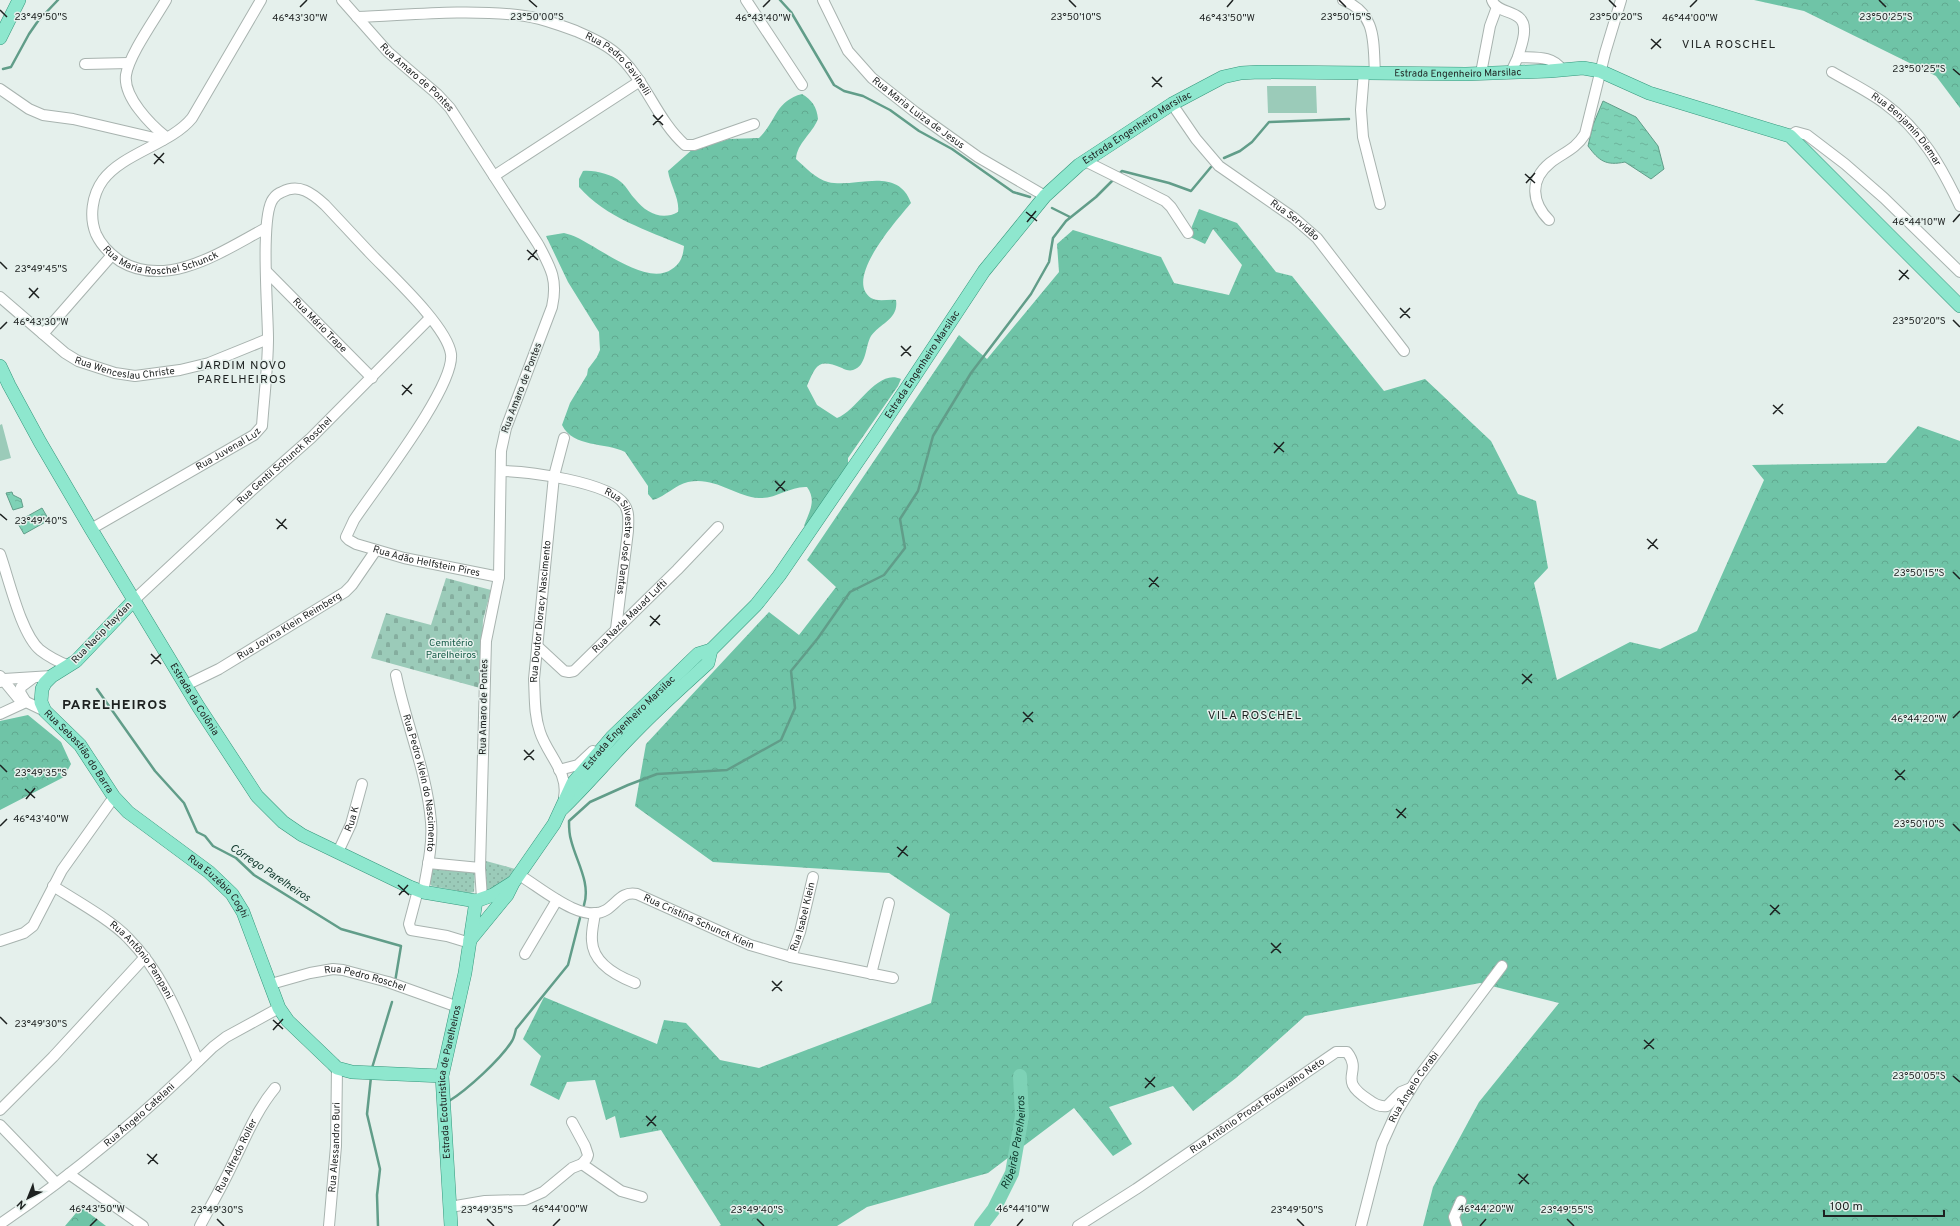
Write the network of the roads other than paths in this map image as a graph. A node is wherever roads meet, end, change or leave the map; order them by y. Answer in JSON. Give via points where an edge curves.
{"nodes":[{"id":1,"x":19,"y":0,"type":"edge"},
{"id":2,"x":166,"y":0,"type":"edge"},
{"id":3,"x":261,"y":0,"type":"edge"},
{"id":4,"x":342,"y":0,"type":"edge"},
{"id":5,"x":746,"y":0,"type":"edge"},
{"id":6,"x":823,"y":0,"type":"edge"},
{"id":7,"x":1343,"y":0,"type":"edge"},
{"id":8,"x":1621,"y":0,"type":"edge"},
{"id":9,"x":1494,"y":4,"type":"edge"},
{"id":10,"x":357,"y":17,"type":"junction"},
{"id":11,"x":0,"y":38,"type":"edge"},
{"id":12,"x":1518,"y":57,"type":"junction"},
{"id":13,"x":129,"y":63,"type":"junction"},
{"id":14,"x":85,"y":64,"type":"dead end"},
{"id":15,"x":1562,"y":70,"type":"junction"},
{"id":16,"x":1600,"y":71,"type":"junction"},
{"id":17,"x":1370,"y":72,"type":"junction"},
{"id":18,"x":1511,"y":72,"type":"junction"},
{"id":19,"x":1832,"y":72,"type":"dead end"},
{"id":20,"x":1482,"y":73,"type":"junction"},
{"id":21,"x":640,"y":81,"type":"junction"},
{"id":22,"x":802,"y":85,"type":"dead end"},
{"id":23,"x":0,"y":89,"type":"edge"},
{"id":24,"x":1172,"y":104,"type":"junction"},
{"id":25,"x":754,"y":124,"type":"dead end"},
{"id":26,"x":1790,"y":136,"type":"junction"},
{"id":27,"x":165,"y":138,"type":"junction"},
{"id":28,"x":1085,"y":161,"type":"junction"},
{"id":29,"x":494,"y":176,"type":"junction"},
{"id":30,"x":1045,"y":196,"type":"junction"},
{"id":31,"x":1380,"y":204,"type":"dead end"},
{"id":32,"x":1960,"y":206,"type":"edge"},
{"id":33,"x":1549,"y":220,"type":"dead end"},
{"id":34,"x":266,"y":228,"type":"junction"},
{"id":35,"x":1188,"y":233,"type":"dead end"},
{"id":36,"x":112,"y":255,"type":"junction"},
{"id":37,"x":267,"y":272,"type":"junction"},
{"id":38,"x":1960,"y":272,"type":"edge"},
{"id":39,"x":0,"y":297,"type":"edge"},
{"id":40,"x":1960,"y":306,"type":"edge"},
{"id":41,"x":430,"y":318,"type":"junction"},
{"id":42,"x":42,"y":334,"type":"junction"},
{"id":43,"x":268,"y":339,"type":"junction"},
{"id":44,"x":1404,"y":351,"type":"dead end"},
{"id":45,"x":0,"y":366,"type":"edge"},
{"id":46,"x":372,"y":378,"type":"junction"},
{"id":47,"x":564,"y":438,"type":"dead end"},
{"id":48,"x":502,"y":471,"type":"junction"},
{"id":49,"x":554,"y":476,"type":"junction"},
{"id":50,"x":95,"y":527,"type":"junction"},
{"id":51,"x":718,"y":527,"type":"dead end"},
{"id":52,"x":376,"y":550,"type":"junction"},
{"id":53,"x":0,"y":554,"type":"edge"},
{"id":54,"x":499,"y":576,"type":"junction"},
{"id":55,"x":134,"y":600,"type":"junction"},
{"id":56,"x":616,"y":629,"type":"junction"},
{"id":57,"x":537,"y":646,"type":"junction"},
{"id":58,"x":714,"y":647,"type":"junction"},
{"id":59,"x":69,"y":666,"type":"junction"},
{"id":60,"x":396,"y":675,"type":"dead end"},
{"id":61,"x":52,"y":676,"type":"junction"},
{"id":62,"x":33,"y":678,"type":"junction"},
{"id":63,"x":1,"y":679,"type":"edge"},
{"id":64,"x":186,"y":685,"type":"junction"},
{"id":65,"x":26,"y":702,"type":"junction"},
{"id":66,"x":45,"y":711,"type":"junction"},
{"id":67,"x":0,"y":714,"type":"edge"},
{"id":68,"x":584,"y":764,"type":"junction"},
{"id":69,"x":559,"y":770,"type":"junction"},
{"id":70,"x":569,"y":781,"type":"junction"},
{"id":71,"x":588,"y":783,"type":"junction"},
{"id":72,"x":362,"y":784,"type":"dead end"},
{"id":73,"x":114,"y":797,"type":"junction"},
{"id":74,"x":562,"y":809,"type":"junction"},
{"id":75,"x":338,"y":852,"type":"junction"},
{"id":76,"x":428,"y":863,"type":"junction"},
{"id":77,"x":480,"y":868,"type":"junction"},
{"id":78,"x":813,"y":877,"type":"dead end"},
{"id":79,"x":516,"y":879,"type":"junction"},
{"id":80,"x":53,"y":886,"type":"junction"},
{"id":81,"x":421,"y":891,"type":"junction"},
{"id":82,"x":479,"y":900,"type":"junction"},
{"id":83,"x":557,"y":900,"type":"junction"},
{"id":84,"x":889,"y":903,"type":"dead end"},
{"id":85,"x":595,"y":913,"type":"junction"},
{"id":86,"x":472,"y":939,"type":"junction"},
{"id":87,"x":0,"y":941,"type":"edge"},
{"id":88,"x":525,"y":954,"type":"dead end"},
{"id":89,"x":145,"y":957,"type":"junction"},
{"id":90,"x":791,"y":957,"type":"junction"},
{"id":91,"x":1502,"y":966,"type":"dead end"},
{"id":92,"x":871,"y":974,"type":"junction"},
{"id":93,"x":893,"y":978,"type":"dead end"},
{"id":94,"x":635,"y":983,"type":"dead end"},
{"id":95,"x":271,"y":984,"type":"junction"},
{"id":96,"x":458,"y":1007,"type":"junction"},
{"id":97,"x":279,"y":1008,"type":"junction"},
{"id":98,"x":198,"y":1062,"type":"junction"},
{"id":99,"x":338,"y":1068,"type":"junction"},
{"id":100,"x":442,"y":1076,"type":"junction"},
{"id":101,"x":275,"y":1088,"type":"dead end"},
{"id":102,"x":1411,"y":1088,"type":"junction"},
{"id":103,"x":0,"y":1110,"type":"edge"},
{"id":104,"x":572,"y":1122,"type":"dead end"},
{"id":105,"x":0,"y":1125,"type":"edge"},
{"id":106,"x":582,"y":1164,"type":"junction"},
{"id":107,"x":69,"y":1174,"type":"junction"},
{"id":108,"x":56,"y":1182,"type":"junction"},
{"id":109,"x":642,"y":1197,"type":"dead end"},
{"id":110,"x":1461,"y":1200,"type":"dead end"},
{"id":111,"x":450,"y":1207,"type":"junction"},
{"id":112,"x":0,"y":1224,"type":"edge"},
{"id":113,"x":143,"y":1226,"type":"edge"},
{"id":114,"x":200,"y":1226,"type":"edge"},
{"id":115,"x":329,"y":1226,"type":"edge"},
{"id":116,"x":451,"y":1226,"type":"edge"},
{"id":117,"x":1078,"y":1226,"type":"edge"},
{"id":118,"x":1361,"y":1226,"type":"edge"},
{"id":119,"x":1457,"y":1226,"type":"edge"}],
"edges":[{"from":1,"to":11,"type":"main road"},
{"from":2,"to":13,"type":"street"},
{"from":3,"to":27,"type":"street","name":"Rua Maria Roschel Schunck","via":[[192,118],[183,129]]},
{"from":4,"to":10,"type":"street","name":"Rua Amaro de Pontes"},
{"from":5,"to":22,"type":"street"},
{"from":6,"to":30,"type":"street","name":"Rua Maria Luiza de Jesus","via":[[848,51],[872,78],[978,157]]},
{"from":7,"to":17,"type":"street","via":[[1361,10],[1368,21],[1372,35]]},
{"from":8,"to":16,"type":"street"},
{"from":9,"to":12,"type":"street","via":[[1515,14],[1523,23],[1524,30]]},
{"from":9,"to":20,"type":"street"},
{"from":10,"to":21,"type":"street","name":"Rua Pedro Gavinelli","via":[[473,13],[518,15],[539,19],[582,34],[612,50]]},
{"from":10,"to":29,"type":"street","name":"Rua Amaro de Pontes","via":[[388,52],[450,108]]},
{"from":12,"to":15,"type":"street","via":[[1551,60]]},
{"from":12,"to":18,"type":"street"},
{"from":13,"to":14,"type":"street"},
{"from":13,"to":27,"type":"street","via":[[126,76],[129,94]]},
{"from":15,"to":16,"type":"main road","name":"Estrada Engenheiro Marsilac","via":[[1583,68]]},
{"from":15,"to":18,"type":"main road","name":"Estrada Engenheiro Marsilac"},
{"from":16,"to":26,"type":"main road","name":"Estrada Engenheiro Marsilac","via":[[1649,93]]},
{"from":16,"to":33,"type":"street","via":[[1585,134],[1571,150],[1550,163],[1538,179],[1535,190],[1536,202]]},
{"from":17,"to":20,"type":"main road","name":"Estrada Engenheiro Marsilac"},
{"from":17,"to":24,"type":"main road","name":"Estrada Engenheiro Marsilac","via":[[1241,73],[1223,77]]},
{"from":17,"to":31,"type":"street","via":[[1361,110],[1363,137]]},
{"from":18,"to":20,"type":"main road","name":"Estrada Engenheiro Marsilac"},
{"from":19,"to":32,"type":"street","name":"Rua Benjamin Diemar","via":[[1884,102],[1899,115],[1932,152]]},
{"from":21,"to":25,"type":"street","name":"Rua Pedro Gavinelli","via":[[671,130],[685,144],[694,145]]},
{"from":21,"to":29,"type":"street"},
{"from":23,"to":27,"type":"street","via":[[29,109],[43,115]]},
{"from":24,"to":28,"type":"main road","name":"Estrada Engenheiro Marsilac"},
{"from":24,"to":44,"type":"street","name":"Rua Servidão","via":[[1196,139],[1219,166],[1294,218],[1317,238]]},
{"from":26,"to":38,"type":"street","name":"Estrada Engenheiro Marsilac","via":[[1796,132],[1807,135],[1845,164]]},
{"from":26,"to":40,"type":"main road","name":"Estrada Engenheiro Marsilac"},
{"from":27,"to":36,"type":"street","name":"Rua Maria Roschel Schunck","via":[[117,168],[104,179],[96,192],[92,219],[96,235]]},
{"from":28,"to":30,"type":"main road","name":"Estrada Engenheiro Marsilac"},
{"from":28,"to":35,"type":"street","via":[[1165,201]]},
{"from":29,"to":48,"type":"street","name":"Rua Amaro de Pontes","via":[[549,264],[555,292],[545,328],[506,428],[501,451]]},
{"from":30,"to":58,"type":"main road","name":"Estrada Engenheiro Marsilac","via":[[984,271],[779,576],[756,606]]},
{"from":34,"to":36,"type":"street","name":"Rua Maria Roschel Schunck","via":[[215,255],[181,268],[164,271],[149,271],[130,266]]},
{"from":34,"to":37,"type":"street","name":"Rua Juvenal Luz"},
{"from":34,"to":41,"type":"street","name":"Rua Juvenal Luz","via":[[268,208],[273,198],[294,188],[312,193],[345,225]]},
{"from":36,"to":42,"type":"street"},
{"from":37,"to":43,"type":"street","name":"Rua Juvenal Luz"},
{"from":37,"to":46,"type":"street","name":"Rua Mário Trape"},
{"from":39,"to":42,"type":"street","name":"Rua Wenceslau Christe"},
{"from":41,"to":46,"type":"street","name":"Rua Gentil Schunck Roschel"},
{"from":41,"to":52,"type":"street","name":"Rua Adão Helfstein Pires","via":[[442,334],[451,353],[446,378],[419,427],[354,520],[346,537],[356,544]]},
{"from":42,"to":43,"type":"street","name":"Rua Wenceslau Christe","via":[[78,361],[115,373],[136,376],[209,363]]},
{"from":43,"to":50,"type":"street","name":"Rua Juvenal Luz","via":[[262,426],[259,431]]},
{"from":45,"to":50,"type":"main road","name":"Estrada da Colônia","via":[[40,442]]},
{"from":46,"to":55,"type":"street","name":"Rua Gentil Schunck Roschel","via":[[311,438]]},
{"from":47,"to":49,"type":"street","name":"Rua Doutor Dioracy Nascimento"},
{"from":48,"to":49,"type":"street","name":"Rua Silvestre José Dantas","via":[[524,471]]},
{"from":48,"to":54,"type":"street","name":"Rua Amaro de Pontes"},
{"from":49,"to":56,"type":"street","name":"Rua Silvestre José Dantas","via":[[607,492],[618,498],[627,509],[628,531]]},
{"from":49,"to":57,"type":"street","name":"Rua Doutor Dioracy Nascimento"},
{"from":50,"to":55,"type":"main road","name":"Estrada da Colônia"},
{"from":51,"to":56,"type":"street","name":"Rua Nazle Mauad Lufti"},
{"from":52,"to":54,"type":"street","name":"Rua Adão Helfstein Pires","via":[[404,558]]},
{"from":52,"to":64,"type":"street","name":"Rua Jovina Klein Reimberg","via":[[345,592],[219,669]]},
{"from":53,"to":59,"type":"street","via":[[30,639],[51,658]]},
{"from":54,"to":77,"type":"street","name":"Rua Amaro de Pontes","via":[[486,642]]},
{"from":55,"to":59,"type":"main road","name":"Rua Nacip Haydan","via":[[84,654]]},
{"from":55,"to":64,"type":"main road","name":"Estrada da Colônia"},
{"from":56,"to":57,"type":"street","name":"Rua Nazle Mauad Lufti","via":[[574,671],[569,672],[558,666]]},
{"from":57,"to":69,"type":"street","name":"Rua Doutor Dioracy Nascimento","via":[[535,708],[539,730]]},
{"from":58,"to":68,"type":"main road","name":"Estrada Engenheiro Marsilac","via":[[698,654]]},
{"from":58,"to":71,"type":"main road","name":"Estrada Engenheiro Marsilac","via":[[708,663],[637,729]]},
{"from":59,"to":61,"type":"main road","name":"Rua Nacip Haydan"},
{"from":60,"to":76,"type":"street","name":"Rua Pedro Klein do Nascimento","via":[[430,812]]},
{"from":61,"to":62,"type":"street","name":"Rua Nacip Haydan"},
{"from":61,"to":66,"type":"main road","via":[[42,689],[41,702]]},
{"from":62,"to":63,"type":"street","name":"Rua Nacip Haydan"},
{"from":62,"to":65,"type":"street","via":[[21,687],[20,692]]},
{"from":63,"to":65,"type":"street","name":"Rua Sebastião do Barra","via":[[18,698]]},
{"from":64,"to":75,"type":"main road","name":"Estrada da Colônia","via":[[257,796],[271,812],[302,834]]},
{"from":65,"to":66,"type":"street","name":"Rua Sebastião do Barra"},
{"from":65,"to":67,"type":"street"},
{"from":66,"to":73,"type":"main road","name":"Rua Sebastião do Barra","via":[[73,737]]},
{"from":68,"to":69,"type":"street"},
{"from":68,"to":70,"type":"main road","name":"Estrada Engenheiro Marsilac"},
{"from":68,"to":71,"type":"main road","via":[[592,773]]},
{"from":69,"to":70,"type":"street","name":"Rua Doutor Dioracy Nascimento"},
{"from":70,"to":71,"type":"main road","via":[[579,787]]},
{"from":70,"to":74,"type":"main road","name":"Estrada Engenheiro Marsilac"},
{"from":71,"to":74,"type":"main road","name":"Estrada Engenheiro Marsilac"},
{"from":72,"to":75,"type":"street","name":"Rua K","via":[[351,824]]},
{"from":73,"to":80,"type":"street"},
{"from":73,"to":95,"type":"main road","name":"Rua Euzébio Coghi","via":[[128,812],[226,887],[243,912]]},
{"from":74,"to":79,"type":"main road","name":"Estrada Engenheiro Marsilac"},
{"from":75,"to":81,"type":"main road","name":"Estrada da Colônia"},
{"from":76,"to":77,"type":"street"},
{"from":76,"to":81,"type":"street","name":"Rua Pedro Klein do Nascimento"},
{"from":77,"to":82,"type":"street","name":"Rua Amaro de Pontes"},
{"from":78,"to":90,"type":"street","name":"Rua Isabel Klein","via":[[800,932]]},
{"from":79,"to":82,"type":"main road","name":"Estrada Engenheiro Marsilac","via":[[493,895]]},
{"from":79,"to":83,"type":"street"},
{"from":79,"to":86,"type":"main road","name":"Estrada Engenheiro Marsilac","via":[[507,895]]},
{"from":80,"to":87,"type":"street","via":[[33,926],[24,933]]},
{"from":80,"to":89,"type":"street","name":"Rua Antônio Pampani","via":[[128,937]]},
{"from":81,"to":82,"type":"main road","name":"Estrada da Colônia"},
{"from":81,"to":86,"type":"street","name":"Rua Pedro Klein do Nascimento","via":[[409,924],[411,930]]},
{"from":82,"to":86,"type":"main road","name":"Estrada Ecoturistica de Parelheiros"},
{"from":83,"to":85,"type":"street","via":[[581,911]]},
{"from":83,"to":88,"type":"street"},
{"from":84,"to":92,"type":"street"},
{"from":85,"to":90,"type":"street","name":"Rua Cristina Schunck Klein","via":[[605,910],[623,895],[637,894],[737,940]]},
{"from":85,"to":94,"type":"street","via":[[592,941],[596,955],[607,968]]},
{"from":86,"to":96,"type":"main road","name":"Estrada Ecoturistica de Parelheiros"},
{"from":89,"to":98,"type":"street","name":"Rua Antônio Pampani","via":[[176,1009]]},
{"from":89,"to":103,"type":"street","via":[[53,1058]]},
{"from":90,"to":92,"type":"street","name":"Rua Cristina Schunck Klein"},
{"from":91,"to":102,"type":"street","name":"Rua Ângelo Corabi"},
{"from":92,"to":93,"type":"street","name":"Rua Cristina Schunck Klein"},
{"from":95,"to":96,"type":"street","name":"Rua Pedro Roschel","via":[[333,969],[388,982]]},
{"from":95,"to":97,"type":"main road","name":"Rua Euzébio Coghi"},
{"from":96,"to":100,"type":"main road","name":"Estrada Ecoturistica de Parelheiros"},
{"from":97,"to":98,"type":"street","name":"Rua Ângelo Catelani","via":[[226,1037]]},
{"from":97,"to":99,"type":"main road","name":"Rua Euzébio Coghi","via":[[288,1021]]},
{"from":98,"to":107,"type":"street","name":"Rua Ângelo Catelani","via":[[126,1129]]},
{"from":99,"to":100,"type":"main road","name":"Rua Euzébio Coghi","via":[[370,1074]]},
{"from":99,"to":115,"type":"street","name":"Rua Alessandro Buri","via":[[336,1146]]},
{"from":100,"to":111,"type":"main road","name":"Estrada Ecoturistica de Parelheiros"},
{"from":101,"to":114,"type":"street","name":"Rua Alfredo Roller","via":[[248,1129]]},
{"from":102,"to":117,"type":"street","name":"Rua Antônio Proost Rodovalho Neto","via":[[1401,1092],[1387,1106],[1380,1106],[1352,1088],[1350,1055],[1347,1052],[1336,1052]]},
{"from":102,"to":118,"type":"street","name":"Rua Ângelo Corabi","via":[[1386,1134]]},
{"from":104,"to":106,"type":"street","via":[[587,1151],[587,1158]]},
{"from":105,"to":108,"type":"street"},
{"from":106,"to":109,"type":"street","via":[[621,1191]]},
{"from":106,"to":111,"type":"street","via":[[572,1168],[543,1192],[525,1200],[485,1201]]},
{"from":107,"to":108,"type":"street","name":"Rua Ângelo Catelani"},
{"from":107,"to":113,"type":"street"},
{"from":108,"to":112,"type":"street","name":"Rua Ângelo Catelani"},
{"from":110,"to":119,"type":"street","via":[[1454,1216]]},
{"from":111,"to":116,"type":"main road","name":"Estrada Ecoturistica de Parelheiros"}]}
